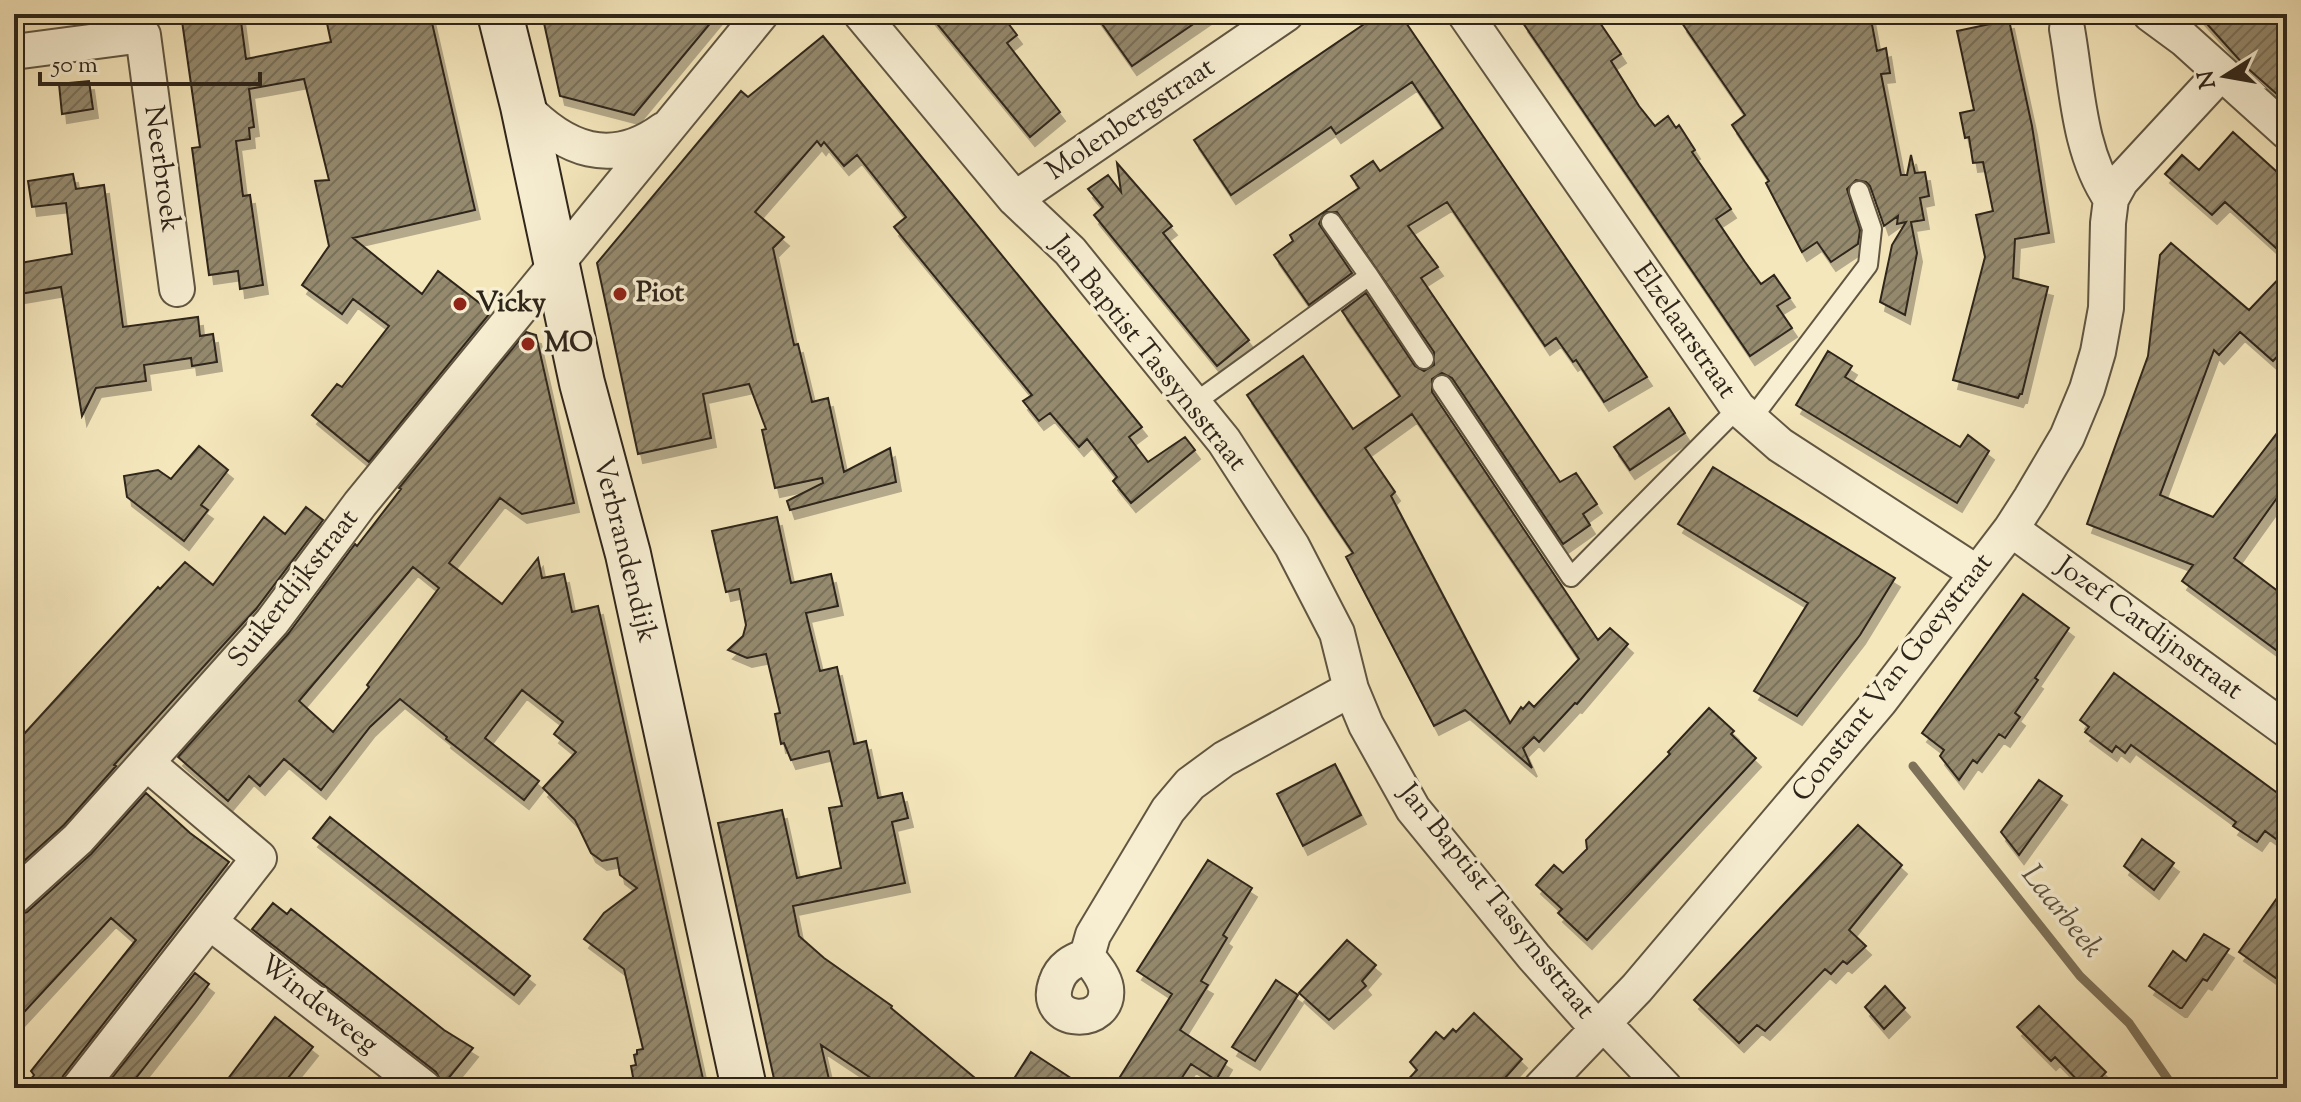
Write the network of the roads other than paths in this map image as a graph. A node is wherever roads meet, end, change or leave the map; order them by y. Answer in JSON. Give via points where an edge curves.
{"nodes":[{"id":1,"x":500,"y":14,"type":"edge"},
{"id":2,"x":761,"y":14,"type":"edge"},
{"id":3,"x":861,"y":14,"type":"edge"},
{"id":4,"x":1286,"y":14,"type":"edge"},
{"id":5,"x":1465,"y":14,"type":"edge"},
{"id":6,"x":2150,"y":14,"type":"edge"},
{"id":7,"x":2067,"y":29,"type":"dead end"},
{"id":8,"x":14,"y":52,"type":"edge"},
{"id":9,"x":2221,"y":73,"type":"junction"},
{"id":10,"x":523,"y":106,"type":"junction"},
{"id":11,"x":677,"y":120,"type":"junction"},
{"id":12,"x":2287,"y":132,"type":"edge"},
{"id":13,"x":1859,"y":191,"type":"dead end"},
{"id":14,"x":1015,"y":199,"type":"junction"},
{"id":15,"x":2111,"y":199,"type":"junction"},
{"id":16,"x":1331,"y":222,"type":"dead end"},
{"id":17,"x":557,"y":266,"type":"junction"},
{"id":18,"x":1369,"y":276,"type":"junction"},
{"id":19,"x":177,"y":289,"type":"dead end"},
{"id":20,"x":1424,"y":359,"type":"dead end"},
{"id":21,"x":1442,"y":385,"type":"dead end"},
{"id":22,"x":1193,"y":404,"type":"junction"},
{"id":23,"x":1744,"y":415,"type":"junction"},
{"id":24,"x":2011,"y":529,"type":"junction"},
{"id":25,"x":1977,"y":573,"type":"junction"},
{"id":26,"x":1351,"y":689,"type":"junction"},
{"id":27,"x":2287,"y":730,"type":"edge"},
{"id":28,"x":148,"y":764,"type":"junction"},
{"id":29,"x":14,"y":897,"type":"edge"},
{"id":30,"x":211,"y":923,"type":"junction"},
{"id":31,"x":1087,"y":956,"type":"dead end"},
{"id":32,"x":1600,"y":1026,"type":"junction"},
{"id":33,"x":79,"y":1088,"type":"edge"},
{"id":34,"x":424,"y":1088,"type":"edge"},
{"id":35,"x":744,"y":1088,"type":"edge"},
{"id":36,"x":1541,"y":1088,"type":"edge"},
{"id":37,"x":1665,"y":1088,"type":"edge"}],
"edges":[{"from":1,"to":10,"type":"main road","name":"Verbrandendijk"},
{"from":2,"to":11,"type":"street","name":"Suikerdijkstraat"},
{"from":3,"to":14,"type":"street","name":"Jan Baptist Tassynsstraat"},
{"from":4,"to":14,"type":"street","name":"Molenbergstraat"},
{"from":5,"to":23,"type":"street","name":"Elzelaarstraat"},
{"from":6,"to":9,"type":"street"},
{"from":7,"to":15,"type":"street","via":[[2093,167]]},
{"from":8,"to":19,"type":"street","name":"Neerbroek","via":[[143,35]]},
{"from":9,"to":12,"type":"street"},
{"from":9,"to":15,"type":"street","via":[[2121,181]]},
{"from":10,"to":11,"type":"street","via":[[569,144],[602,150],[647,142]]},
{"from":10,"to":17,"type":"main road","name":"Verbrandendijk"},
{"from":11,"to":17,"type":"street","name":"Suikerdijkstraat"},
{"from":13,"to":23,"type":"lane","via":[[1872,229],[1868,265]]},
{"from":14,"to":22,"type":"street","name":"Jan Baptist Tassynsstraat","via":[[1070,251]]},
{"from":15,"to":24,"type":"street","name":"Constant Van Goeystraat","via":[[2106,308],[2087,389],[2067,437]]},
{"from":16,"to":18,"type":"lane"},
{"from":17,"to":28,"type":"street","name":"Suikerdijkstraat","via":[[360,504],[272,622]]},
{"from":17,"to":35,"type":"main road","name":"Verbrandendijk","via":[[628,554]]},
{"from":18,"to":20,"type":"lane"},
{"from":18,"to":22,"type":"lane"},
{"from":21,"to":23,"type":"lane","via":[[1571,577]]},
{"from":22,"to":26,"type":"street","name":"Jan Baptist Tassynsstraat","via":[[1224,441],[1292,546],[1337,633]]},
{"from":23,"to":25,"type":"street","name":"Elzelaarstraat","via":[[1780,445]]},
{"from":24,"to":25,"type":"street","name":"Constant Van Goeystraat"},
{"from":24,"to":27,"type":"street","name":"Jozef Cardijnstraat"},
{"from":25,"to":32,"type":"street","name":"Constant Van Goeystraat","via":[[1880,701],[1709,906]]},
{"from":26,"to":31,"type":"street","via":[[1224,759],[1190,784],[1168,810],[1093,935]]},
{"from":26,"to":32,"type":"street","name":"Jan Baptist Tassynsstraat","via":[[1413,809],[1534,957]]},
{"from":28,"to":29,"type":"street","name":"Suikerdijkstraat"},
{"from":28,"to":30,"type":"street","via":[[259,858]]},
{"from":30,"to":33,"type":"street"},
{"from":30,"to":34,"type":"street","name":"Windeweeg"},
{"from":32,"to":36,"type":"street","name":"Constant Van Goeystraat"},
{"from":32,"to":37,"type":"street","name":"Jan Baptist Tassynsstraat"}]}
